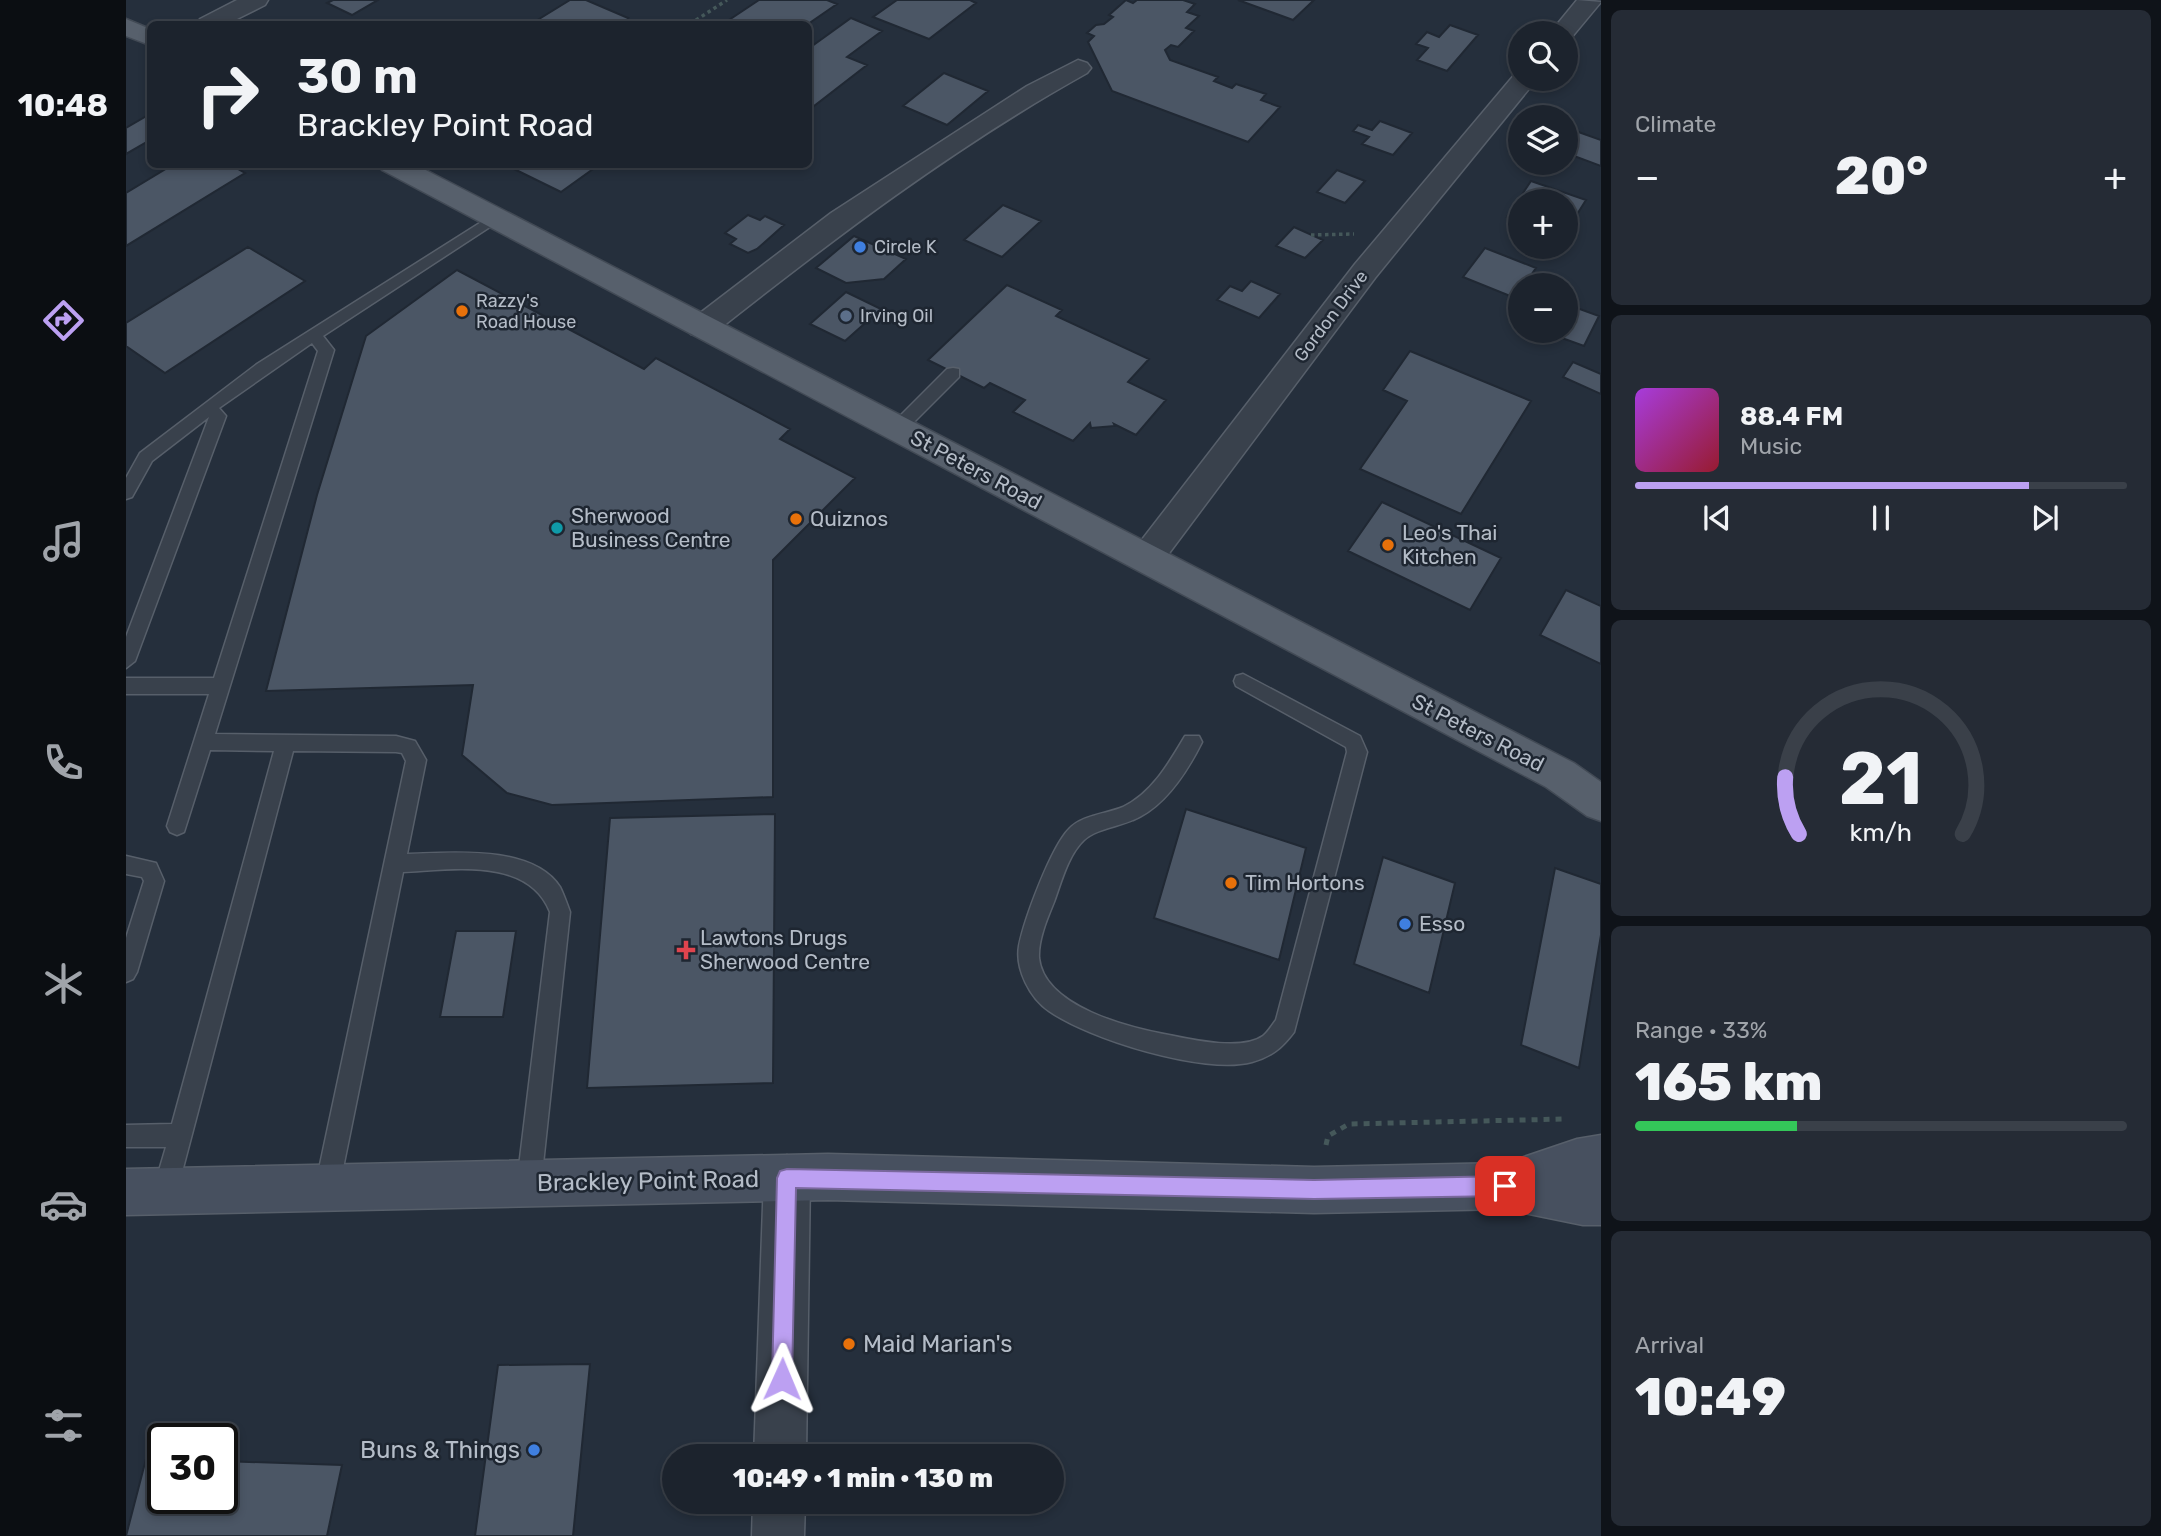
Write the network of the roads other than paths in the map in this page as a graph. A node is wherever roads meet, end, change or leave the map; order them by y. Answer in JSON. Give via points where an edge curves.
{"nodes":[{"id":1,"x":256,"y":0,"type":"edge"},
{"id":2,"x":1590,"y":0,"type":"edge"},
{"id":3,"x":215,"y":21,"type":"edge"},
{"id":4,"x":1572,"y":21,"type":"edge"},
{"id":5,"x":126,"y":26,"type":"edge"},
{"id":6,"x":147,"y":36,"type":"edge"},
{"id":7,"x":1078,"y":68,"type":"dead end"},
{"id":8,"x":1514,"y":91,"type":"edge"},
{"id":9,"x":399,"y":168,"type":"edge"},
{"id":10,"x":494,"y":218,"type":"junction"},
{"id":11,"x":702,"y":327,"type":"junction"},
{"id":12,"x":314,"y":335,"type":"junction"},
{"id":13,"x":953,"y":373,"type":"dead end"},
{"id":14,"x":209,"y":408,"type":"junction"},
{"id":15,"x":897,"y":429,"type":"junction"},
{"id":16,"x":126,"y":493,"type":"edge"},
{"id":17,"x":1146,"y":559,"type":"junction"},
{"id":18,"x":126,"y":661,"type":"edge"},
{"id":19,"x":1244,"y":681,"type":"dead end"},
{"id":20,"x":126,"y":686,"type":"edge"},
{"id":21,"x":220,"y":686,"type":"junction"},
{"id":22,"x":203,"y":742,"type":"junction"},
{"id":23,"x":1192,"y":742,"type":"dead end"},
{"id":24,"x":286,"y":743,"type":"junction"},
{"id":25,"x":1560,"y":775,"type":"junction"},
{"id":26,"x":1601,"y":789,"type":"edge"},
{"id":27,"x":1601,"y":804,"type":"edge"},
{"id":28,"x":177,"y":826,"type":"dead end"},
{"id":29,"x":395,"y":863,"type":"junction"},
{"id":30,"x":126,"y":865,"type":"edge"},
{"id":31,"x":126,"y":972,"type":"edge"},
{"id":32,"x":180,"y":1135,"type":"junction"},
{"id":33,"x":126,"y":1136,"type":"edge"},
{"id":34,"x":1601,"y":1158,"type":"edge"},
{"id":35,"x":787,"y":1178,"type":"junction"},
{"id":36,"x":529,"y":1183,"type":"junction"},
{"id":37,"x":1505,"y":1186,"type":"junction"},
{"id":38,"x":327,"y":1188,"type":"junction"},
{"id":39,"x":145,"y":1191,"type":"edge"},
{"id":40,"x":1601,"y":1202,"type":"edge"},
{"id":41,"x":780,"y":1444,"type":"edge"},
{"id":42,"x":779,"y":1514,"type":"edge"},
{"id":43,"x":778,"y":1536,"type":"edge"}],
"edges":[{"from":1,"to":3,"type":"street"},
{"from":2,"to":4,"type":"street"},
{"from":5,"to":6,"type":"main road"},
{"from":7,"to":11,"type":"street","via":[[841,219]]},
{"from":8,"to":17,"type":"street","name":"Gordon Drive","via":[[1365,271]]},
{"from":9,"to":10,"type":"main road","name":"St Peters Road"},
{"from":10,"to":11,"type":"main road","name":"St Peters Road"},
{"from":10,"to":12,"type":"lane"},
{"from":11,"to":15,"type":"main road","name":"St Peters Road"},
{"from":12,"to":14,"type":"lane"},
{"from":12,"to":21,"type":"lane","via":[[326,350]]},
{"from":13,"to":15,"type":"lane"},
{"from":14,"to":16,"type":"lane","via":[[146,457]]},
{"from":14,"to":18,"type":"lane","via":[[218,416]]},
{"from":15,"to":17,"type":"main road","name":"St Peters Road"},
{"from":17,"to":25,"type":"main road","name":"St Peters Road"},
{"from":19,"to":23,"type":"lane","via":[[1353,742],[1357,752],[1286,1025],[1268,1046],[1242,1054],[1183,1050],[1138,1040],[1056,1004],[1030,968],[1028,950],[1035,929],[1076,834],[1137,810],[1173,774]]},
{"from":20,"to":21,"type":"lane"},
{"from":21,"to":22,"type":"lane"},
{"from":22,"to":24,"type":"lane"},
{"from":22,"to":28,"type":"lane"},
{"from":24,"to":29,"type":"lane","via":[[408,747],[416,760]]},
{"from":24,"to":32,"type":"lane"},
{"from":25,"to":26,"type":"main road","name":"St Peters Road"},
{"from":25,"to":27,"type":"main road","name":"St Peters Road"},
{"from":29,"to":36,"type":"lane","via":[[505,863],[534,876],[551,891],[559,912]]},
{"from":29,"to":38,"type":"lane"},
{"from":30,"to":31,"type":"lane","via":[[149,869],[154,881]]},
{"from":32,"to":33,"type":"lane"},
{"from":32,"to":39,"type":"lane"},
{"from":34,"to":37,"type":"main road","name":"Brackley Point Road"},
{"from":35,"to":36,"type":"main road","name":"Brackley Point Road"},
{"from":35,"to":37,"type":"main road","name":"Brackley Point Road","via":[[1314,1190]]},
{"from":35,"to":41,"type":"street"},
{"from":36,"to":38,"type":"main road","name":"Brackley Point Road"},
{"from":37,"to":40,"type":"main road","name":"Brackley Point Road"},
{"from":38,"to":39,"type":"main road","name":"Brackley Point Road"},
{"from":42,"to":43,"type":"street"}]}
